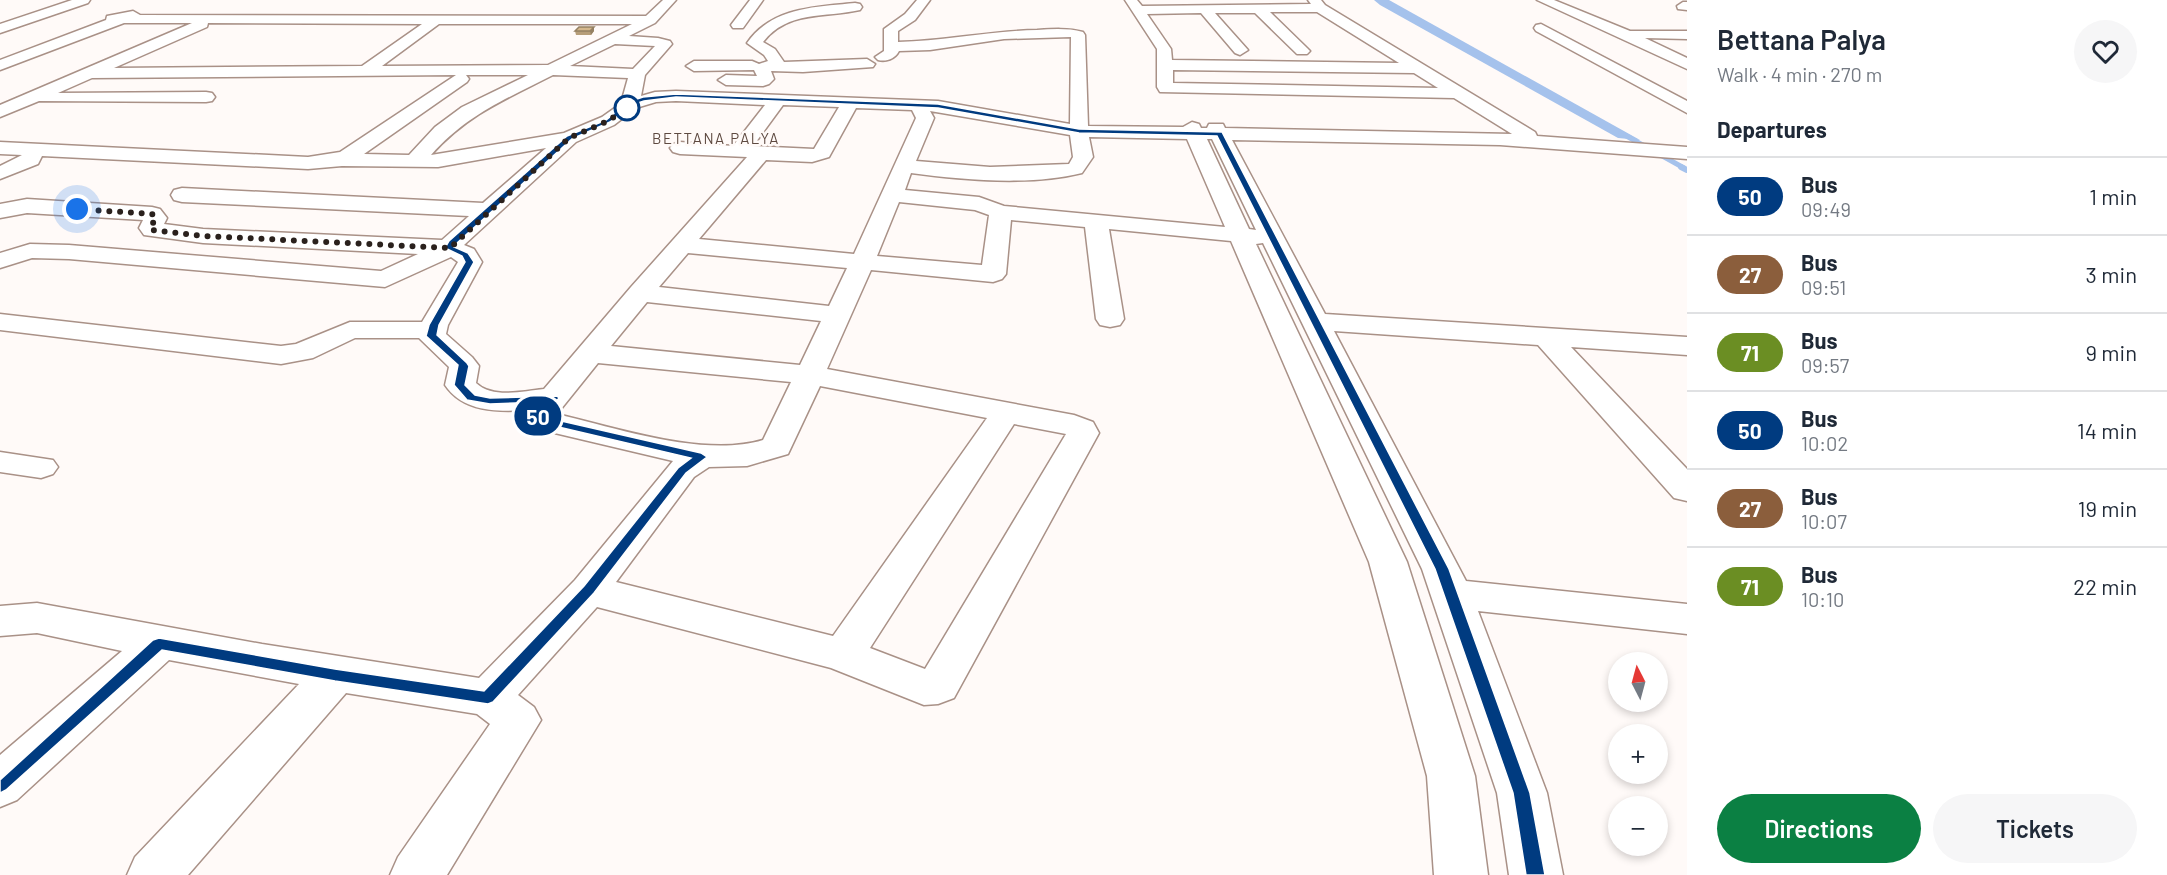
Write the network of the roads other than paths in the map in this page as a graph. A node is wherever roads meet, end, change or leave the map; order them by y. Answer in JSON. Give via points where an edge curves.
{"nodes":[{"id":1,"x":84,"y":0,"type":"edge"},
{"id":2,"x":670,"y":0,"type":"edge"},
{"id":3,"x":680,"y":0,"type":"edge"},
{"id":4,"x":757,"y":0,"type":"edge"},
{"id":5,"x":821,"y":0,"type":"edge"},
{"id":6,"x":1544,"y":0,"type":"edge"},
{"id":7,"x":573,"y":3,"type":"dead end"},
{"id":8,"x":157,"y":4,"type":"dead end"},
{"id":9,"x":249,"y":4,"type":"dead end"},
{"id":10,"x":1317,"y":4,"type":"edge"},
{"id":11,"x":920,"y":5,"type":"edge"},
{"id":12,"x":1134,"y":5,"type":"edge"},
{"id":13,"x":893,"y":8,"type":"dead end"},
{"id":14,"x":1259,"y":9,"type":"junction"},
{"id":15,"x":1205,"y":10,"type":"junction"},
{"id":16,"x":653,"y":17,"type":"junction"},
{"id":17,"x":556,"y":18,"type":"junction"},
{"id":18,"x":117,"y":19,"type":"junction"},
{"id":19,"x":214,"y":19,"type":"junction"},
{"id":20,"x":437,"y":19,"type":"junction"},
{"id":21,"x":738,"y":26,"type":"dead end"},
{"id":22,"x":1541,"y":28,"type":"dead end"},
{"id":23,"x":0,"y":29,"type":"edge"},
{"id":24,"x":1624,"y":34,"type":"junction"},
{"id":25,"x":177,"y":35,"type":"junction"},
{"id":26,"x":213,"y":35,"type":"dead end"},
{"id":27,"x":391,"y":35,"type":"dead end"},
{"id":28,"x":415,"y":35,"type":"junction"},
{"id":29,"x":1687,"y":35,"type":"edge"},
{"id":30,"x":613,"y":40,"type":"junction"},
{"id":31,"x":892,"y":47,"type":"junction"},
{"id":32,"x":1218,"y":50,"type":"dead end"},
{"id":33,"x":1281,"y":51,"type":"dead end"},
{"id":34,"x":1357,"y":51,"type":"dead end"},
{"id":35,"x":1390,"y":52,"type":"junction"},
{"id":36,"x":367,"y":53,"type":"dead end"},
{"id":37,"x":390,"y":53,"type":"junction"},
{"id":38,"x":134,"y":54,"type":"junction"},
{"id":39,"x":169,"y":54,"type":"dead end"},
{"id":40,"x":1168,"y":54,"type":"junction"},
{"id":41,"x":0,"y":63,"type":"edge"},
{"id":42,"x":1687,"y":64,"type":"edge"},
{"id":43,"x":694,"y":66,"type":"dead end"},
{"id":44,"x":1416,"y":68,"type":"junction"},
{"id":45,"x":893,"y":69,"type":"dead end"},
{"id":46,"x":548,"y":70,"type":"junction"},
{"id":47,"x":366,"y":71,"type":"junction"},
{"id":48,"x":88,"y":74,"type":"junction"},
{"id":49,"x":637,"y":74,"type":"junction"},
{"id":50,"x":874,"y":75,"type":"junction"},
{"id":51,"x":771,"y":78,"type":"junction"},
{"id":52,"x":461,"y":79,"type":"dead end"},
{"id":53,"x":1166,"y":88,"type":"junction"},
{"id":54,"x":1457,"y":93,"type":"junction"},
{"id":55,"x":206,"y":97,"type":"dead end"},
{"id":56,"x":31,"y":98,"type":"junction"},
{"id":57,"x":850,"y":103,"type":"junction"},
{"id":58,"x":630,"y":104,"type":"junction"},
{"id":59,"x":909,"y":105,"type":"junction"},
{"id":60,"x":1687,"y":108,"type":"edge"},
{"id":61,"x":0,"y":112,"type":"edge"},
{"id":62,"x":1192,"y":125,"type":"junction"},
{"id":63,"x":1079,"y":131,"type":"junction"},
{"id":64,"x":1497,"y":136,"type":"junction"},
{"id":65,"x":1528,"y":136,"type":"junction"},
{"id":66,"x":569,"y":138,"type":"junction"},
{"id":67,"x":0,"y":140,"type":"edge"},
{"id":68,"x":0,"y":148,"type":"edge"},
{"id":69,"x":680,"y":148,"type":"dead end"},
{"id":70,"x":1634,"y":149,"type":"junction"},
{"id":71,"x":44,"y":150,"type":"junction"},
{"id":72,"x":1676,"y":151,"type":"edge"},
{"id":73,"x":751,"y":153,"type":"junction"},
{"id":74,"x":192,"y":158,"type":"junction"},
{"id":75,"x":342,"y":160,"type":"junction"},
{"id":76,"x":414,"y":161,"type":"junction"},
{"id":77,"x":0,"y":163,"type":"edge"},
{"id":78,"x":0,"y":173,"type":"edge"},
{"id":79,"x":210,"y":178,"type":"dead end"},
{"id":80,"x":244,"y":178,"type":"dead end"},
{"id":81,"x":898,"y":181,"type":"junction"},
{"id":82,"x":182,"y":195,"type":"dead end"},
{"id":83,"x":499,"y":202,"type":"junction"},
{"id":84,"x":99,"y":210,"type":"junction"},
{"id":85,"x":0,"y":211,"type":"edge"},
{"id":86,"x":1001,"y":212,"type":"junction"},
{"id":87,"x":1096,"y":221,"type":"junction"},
{"id":88,"x":1256,"y":236,"type":"junction"},
{"id":89,"x":683,"y":244,"type":"junction"},
{"id":90,"x":450,"y":248,"type":"junction"},
{"id":91,"x":30,"y":251,"type":"junction"},
{"id":92,"x":0,"y":261,"type":"edge"},
{"id":93,"x":861,"y":263,"type":"junction"},
{"id":94,"x":639,"y":293,"type":"junction"},
{"id":95,"x":837,"y":315,"type":"junction"},
{"id":96,"x":1110,"y":319,"type":"dead end"},
{"id":97,"x":0,"y":322,"type":"edge"},
{"id":98,"x":1316,"y":322,"type":"junction"},
{"id":99,"x":433,"y":330,"type":"junction"},
{"id":100,"x":1546,"y":337,"type":"junction"},
{"id":101,"x":1687,"y":346,"type":"edge"},
{"id":102,"x":590,"y":353,"type":"junction"},
{"id":103,"x":810,"y":375,"type":"junction"},
{"id":104,"x":553,"y":398,"type":"junction"},
{"id":105,"x":1003,"y":413,"type":"junction"},
{"id":106,"x":701,"y":457,"type":"junction"},
{"id":107,"x":0,"y":462,"type":"edge"},
{"id":108,"x":41,"y":467,"type":"dead end"},
{"id":109,"x":1687,"y":490,"type":"edge"},
{"id":110,"x":589,"y":590,"type":"junction"},
{"id":111,"x":1450,"y":594,"type":"junction"},
{"id":112,"x":1687,"y":619,"type":"edge"},
{"id":113,"x":0,"y":621,"type":"edge"},
{"id":114,"x":159,"y":644,"type":"junction"},
{"id":115,"x":840,"y":654,"type":"junction"},
{"id":116,"x":335,"y":675,"type":"junction"},
{"id":117,"x":488,"y":698,"type":"junction"},
{"id":118,"x":0,"y":785,"type":"edge"},
{"id":119,"x":154,"y":875,"type":"edge"},
{"id":120,"x":417,"y":875,"type":"edge"},
{"id":121,"x":1461,"y":875,"type":"edge"},
{"id":122,"x":1536,"y":875,"type":"edge"}],
"edges":[{"from":1,"to":23,"type":"street"},
{"from":2,"to":16,"type":"street"},
{"from":3,"to":16,"type":"street","via":[[665,15]]},
{"from":4,"to":21,"type":"street"},
{"from":5,"to":51,"type":"street","via":[[823,5],[861,7],[799,14],[770,25],[754,44],[770,52]]},
{"from":6,"to":24,"type":"street"},
{"from":7,"to":17,"type":"street"},
{"from":8,"to":18,"type":"street"},
{"from":9,"to":19,"type":"street"},
{"from":10,"to":14,"type":"street"},
{"from":10,"to":35,"type":"street"},
{"from":11,"to":13,"type":"street"},
{"from":11,"to":31,"type":"street","via":[[891,29]]},
{"from":12,"to":15,"type":"street"},
{"from":12,"to":40,"type":"street"},
{"from":14,"to":15,"type":"street"},
{"from":14,"to":33,"type":"street","via":[[1307,51]]},
{"from":15,"to":32,"type":"street","via":[[1245,50]]},
{"from":16,"to":17,"type":"street"},
{"from":16,"to":30,"type":"street"},
{"from":17,"to":20,"type":"street"},
{"from":18,"to":19,"type":"street"},
{"from":18,"to":41,"type":"street"},
{"from":19,"to":20,"type":"street"},
{"from":19,"to":25,"type":"street"},
{"from":20,"to":28,"type":"street"},
{"from":22,"to":60,"type":"street"},
{"from":24,"to":29,"type":"street"},
{"from":24,"to":42,"type":"street"},
{"from":25,"to":26,"type":"street"},
{"from":25,"to":38,"type":"street"},
{"from":27,"to":28,"type":"street"},
{"from":28,"to":37,"type":"street"},
{"from":30,"to":46,"type":"street"},
{"from":30,"to":49,"type":"street","via":[[664,43]]},
{"from":31,"to":50,"type":"street"},
{"from":31,"to":63,"type":"street","via":[[1010,35],[1077,34]]},
{"from":34,"to":35,"type":"street"},
{"from":35,"to":44,"type":"street"},
{"from":36,"to":37,"type":"street"},
{"from":37,"to":47,"type":"street"},
{"from":38,"to":39,"type":"street"},
{"from":38,"to":48,"type":"street"},
{"from":40,"to":44,"type":"street"},
{"from":40,"to":53,"type":"street"},
{"from":43,"to":51,"type":"street"},
{"from":44,"to":54,"type":"street"},
{"from":45,"to":50,"type":"street"},
{"from":46,"to":47,"type":"street"},
{"from":46,"to":49,"type":"street"},
{"from":46,"to":76,"type":"street","via":[[468,111]]},
{"from":47,"to":48,"type":"street"},
{"from":48,"to":56,"type":"street"},
{"from":49,"to":58,"type":"street"},
{"from":50,"to":51,"type":"street"},
{"from":50,"to":59,"type":"street"},
{"from":51,"to":57,"type":"street"},
{"from":51,"to":58,"type":"street"},
{"from":51,"to":73,"type":"street","via":[[740,150]]},
{"from":52,"to":75,"type":"street"},
{"from":53,"to":54,"type":"street"},
{"from":53,"to":62,"type":"street"},
{"from":54,"to":65,"type":"street"},
{"from":55,"to":56,"type":"street"},
{"from":56,"to":61,"type":"street"},
{"from":57,"to":59,"type":"street"},
{"from":57,"to":73,"type":"street","via":[[822,153]]},
{"from":58,"to":66,"type":"street","via":[[608,121]]},
{"from":59,"to":63,"type":"street","via":[[962,110]]},
{"from":59,"to":81,"type":"street","via":[[925,118]]},
{"from":62,"to":63,"type":"street","via":[[1153,131]]},
{"from":62,"to":64,"type":"street"},
{"from":62,"to":88,"type":"street"},
{"from":63,"to":81,"type":"street","via":[[1083,157],[1075,169],[1032,174],[943,171]]},
{"from":64,"to":65,"type":"street"},
{"from":64,"to":70,"type":"street"},
{"from":65,"to":70,"type":"street"},
{"from":66,"to":76,"type":"street"},
{"from":66,"to":83,"type":"street"},
{"from":67,"to":71,"type":"street"},
{"from":68,"to":71,"type":"street"},
{"from":69,"to":73,"type":"street"},
{"from":70,"to":72,"type":"street"},
{"from":71,"to":74,"type":"street"},
{"from":71,"to":75,"type":"street","via":[[328,156]]},
{"from":71,"to":77,"type":"street"},
{"from":71,"to":78,"type":"street"},
{"from":73,"to":89,"type":"street"},
{"from":74,"to":75,"type":"street","via":[[308,163]]},
{"from":74,"to":79,"type":"street","via":[[178,167],[177,173]]},
{"from":75,"to":76,"type":"street"},
{"from":80,"to":83,"type":"street"},
{"from":81,"to":86,"type":"street"},
{"from":81,"to":93,"type":"street"},
{"from":82,"to":83,"type":"street"},
{"from":83,"to":90,"type":"street"},
{"from":84,"to":85,"type":"street","via":[[27,206]]},
{"from":84,"to":90,"type":"street","via":[[152,214],[156,218],[152,230],[194,235]]},
{"from":84,"to":91,"type":"street"},
{"from":86,"to":87,"type":"street"},
{"from":86,"to":93,"type":"street","via":[[993,274]]},
{"from":87,"to":88,"type":"street"},
{"from":87,"to":96,"type":"street"},
{"from":88,"to":98,"type":"street"},
{"from":88,"to":121,"type":"street","via":[[1388,562],[1451,776]]},
{"from":89,"to":93,"type":"street"},
{"from":89,"to":94,"type":"street"},
{"from":90,"to":91,"type":"street","via":[[385,279]]},
{"from":90,"to":99,"type":"street","via":[[465,254],[470,262]]},
{"from":91,"to":92,"type":"street"},
{"from":93,"to":95,"type":"street"},
{"from":94,"to":95,"type":"street"},
{"from":94,"to":102,"type":"street"},
{"from":95,"to":103,"type":"street"},
{"from":97,"to":99,"type":"street","via":[[281,355],[303,352],[351,330]]},
{"from":98,"to":100,"type":"street"},
{"from":98,"to":111,"type":"street","via":[[1442,569]]},
{"from":99,"to":104,"type":"street","via":[[431,336],[464,366],[460,385],[471,398]]},
{"from":100,"to":101,"type":"street"},
{"from":100,"to":109,"type":"street"},
{"from":102,"to":103,"type":"street"},
{"from":102,"to":104,"type":"street"},
{"from":103,"to":105,"type":"street"},
{"from":103,"to":106,"type":"street","via":[[776,447],[747,456]]},
{"from":104,"to":106,"type":"street","via":[[537,418]]},
{"from":105,"to":115,"type":"street"},
{"from":105,"to":115,"type":"street","via":[[1074,425],[1083,434],[938,686],[924,687]]},
{"from":106,"to":110,"type":"street","via":[[682,470]]},
{"from":107,"to":108,"type":"street"},
{"from":110,"to":115,"type":"street"},
{"from":110,"to":117,"type":"street"},
{"from":111,"to":112,"type":"street"},
{"from":111,"to":122,"type":"street","via":[[1522,793]]},
{"from":113,"to":114,"type":"street","via":[[37,618]]},
{"from":114,"to":116,"type":"street"},
{"from":114,"to":118,"type":"street"},
{"from":116,"to":117,"type":"street"},
{"from":116,"to":119,"type":"street"},
{"from":117,"to":120,"type":"street","via":[[518,720]]}]}
